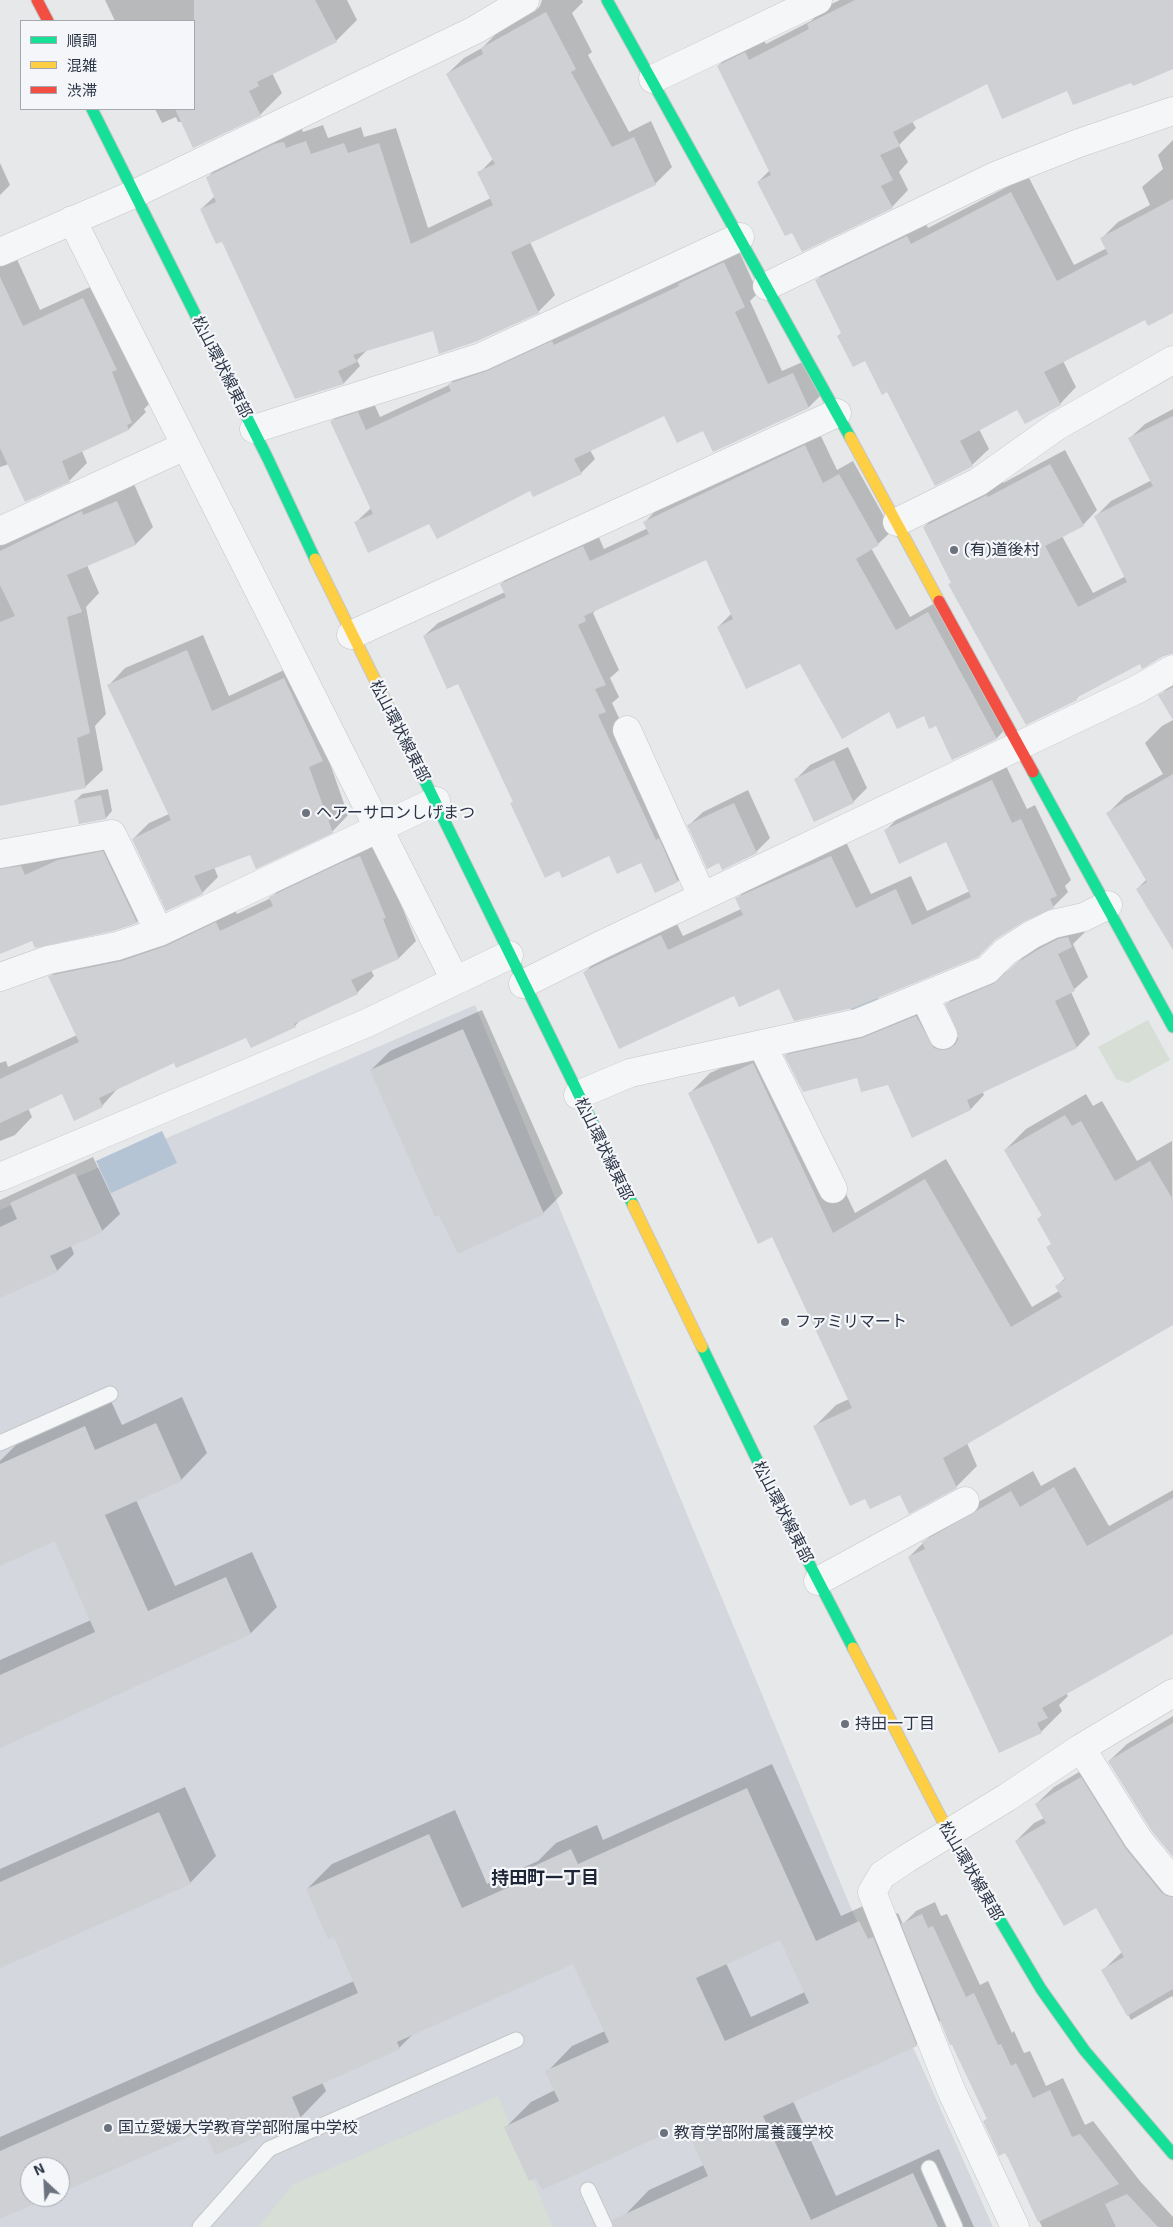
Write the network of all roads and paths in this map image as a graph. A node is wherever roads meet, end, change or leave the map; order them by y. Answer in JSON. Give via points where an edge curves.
{"nodes":[{"id":1,"x":37,"y":0,"type":"edge"},
{"id":2,"x":525,"y":0,"type":"edge"},
{"id":3,"x":607,"y":0,"type":"edge"},
{"id":4,"x":818,"y":0,"type":"edge"},
{"id":5,"x":47,"y":20,"type":"edge"},
{"id":6,"x":653,"y":79,"type":"junction"},
{"id":7,"x":92,"y":110,"type":"edge"},
{"id":8,"x":1173,"y":111,"type":"edge"},
{"id":9,"x":134,"y":194,"type":"junction"},
{"id":10,"x":72,"y":220,"type":"junction"},
{"id":11,"x":740,"y":237,"type":"junction"},
{"id":12,"x":0,"y":252,"type":"edge"},
{"id":13,"x":768,"y":286,"type":"junction"},
{"id":14,"x":1173,"y":360,"type":"edge"},
{"id":15,"x":837,"y":413,"type":"junction"},
{"id":16,"x":254,"y":430,"type":"junction"},
{"id":17,"x":185,"y":446,"type":"junction"},
{"id":18,"x":897,"y":522,"type":"junction"},
{"id":19,"x":0,"y":531,"type":"edge"},
{"id":20,"x":351,"y":635,"type":"junction"},
{"id":21,"x":1173,"y":669,"type":"edge"},
{"id":22,"x":627,"y":730,"type":"dead end"},
{"id":23,"x":1021,"y":746,"type":"junction"},
{"id":24,"x":436,"y":801,"type":"junction"},
{"id":25,"x":378,"y":829,"type":"junction"},
{"id":26,"x":0,"y":854,"type":"edge"},
{"id":27,"x":702,"y":896,"type":"junction"},
{"id":28,"x":1108,"y":905,"type":"junction"},
{"id":29,"x":159,"y":932,"type":"junction"},
{"id":30,"x":509,"y":955,"type":"junction"},
{"id":31,"x":0,"y":977,"type":"edge"},
{"id":32,"x":455,"y":980,"type":"junction"},
{"id":33,"x":523,"y":984,"type":"junction"},
{"id":34,"x":924,"y":996,"type":"junction"},
{"id":35,"x":1170,"y":1016,"type":"edge"},
{"id":36,"x":943,"y":1035,"type":"dead end"},
{"id":37,"x":762,"y":1045,"type":"junction"},
{"id":38,"x":578,"y":1095,"type":"junction"},
{"id":39,"x":0,"y":1177,"type":"edge"},
{"id":40,"x":833,"y":1189,"type":"dead end"},
{"id":41,"x":110,"y":1394,"type":"dead end"},
{"id":42,"x":0,"y":1442,"type":"edge"},
{"id":43,"x":965,"y":1500,"type":"dead end"},
{"id":44,"x":818,"y":1581,"type":"junction"},
{"id":45,"x":1173,"y":1693,"type":"edge"},
{"id":46,"x":1081,"y":1748,"type":"junction"},
{"id":47,"x":949,"y":1833,"type":"junction"},
{"id":48,"x":1173,"y":1882,"type":"edge"},
{"id":49,"x":516,"y":2040,"type":"dead end"},
{"id":50,"x":1173,"y":2154,"type":"edge"},
{"id":51,"x":929,"y":2168,"type":"dead end"},
{"id":52,"x":588,"y":2190,"type":"dead end"},
{"id":53,"x":200,"y":2227,"type":"edge"},
{"id":54,"x":605,"y":2227,"type":"edge"},
{"id":55,"x":955,"y":2227,"type":"edge"},
{"id":56,"x":1016,"y":2227,"type":"edge"}],
"edges":[{"from":1,"to":5,"type":"street"},
{"from":2,"to":9,"type":"street","via":[[475,30]]},
{"from":3,"to":6,"type":"street"},
{"from":4,"to":6,"type":"street"},
{"from":6,"to":11,"type":"street"},
{"from":7,"to":9,"type":"street","name":"松山環状線東部"},
{"from":8,"to":13,"type":"street","via":[[995,176]]},
{"from":9,"to":10,"type":"street"},
{"from":9,"to":16,"type":"street","name":"松山環状線東部"},
{"from":10,"to":12,"type":"street"},
{"from":10,"to":17,"type":"street"},
{"from":11,"to":13,"type":"street"},
{"from":11,"to":16,"type":"street","via":[[481,357]]},
{"from":13,"to":15,"type":"street"},
{"from":14,"to":18,"type":"street","via":[[1057,426],[978,482]]},
{"from":15,"to":18,"type":"street"},
{"from":15,"to":20,"type":"street"},
{"from":16,"to":20,"type":"street","name":"松山環状線東部"},
{"from":17,"to":19,"type":"street"},
{"from":17,"to":25,"type":"street"},
{"from":18,"to":23,"type":"street"},
{"from":20,"to":24,"type":"street","name":"松山環状線東部"},
{"from":21,"to":23,"type":"street"},
{"from":22,"to":27,"type":"street"},
{"from":23,"to":27,"type":"street"},
{"from":23,"to":28,"type":"street"},
{"from":24,"to":25,"type":"street"},
{"from":24,"to":30,"type":"street","name":"松山環状線東部"},
{"from":25,"to":29,"type":"street"},
{"from":25,"to":32,"type":"street"},
{"from":26,"to":29,"type":"street","via":[[112,834]]},
{"from":27,"to":33,"type":"street"},
{"from":28,"to":34,"type":"street","via":[[1084,918],[1053,924],[1005,952],[988,970]]},
{"from":28,"to":35,"type":"street"},
{"from":29,"to":31,"type":"street","via":[[118,946],[48,960]]},
{"from":30,"to":32,"type":"street"},
{"from":30,"to":33,"type":"street","name":"松山環状線東部"},
{"from":32,"to":39,"type":"street","via":[[367,1023]]},
{"from":33,"to":38,"type":"street","name":"松山環状線東部"},
{"from":34,"to":36,"type":"street"},
{"from":34,"to":37,"type":"street","via":[[858,1024]]},
{"from":37,"to":38,"type":"street","via":[[630,1073]]},
{"from":37,"to":40,"type":"street"},
{"from":38,"to":44,"type":"street","name":"松山環状線東部"},
{"from":41,"to":42,"type":"lane"},
{"from":43,"to":44,"type":"street"},
{"from":44,"to":47,"type":"street","name":"松山環状線東部"},
{"from":45,"to":46,"type":"street"},
{"from":46,"to":47,"type":"street"},
{"from":46,"to":48,"type":"street","via":[[1138,1839]]},
{"from":47,"to":50,"type":"street","name":"松山環状線東部","via":[[1036,1980],[1085,2051]]},
{"from":47,"to":56,"type":"street","via":[[882,1875],[872,1892],[951,2090]]},
{"from":49,"to":53,"type":"lane","via":[[269,2149]]},
{"from":51,"to":55,"type":"lane"},
{"from":52,"to":54,"type":"lane"}]}
